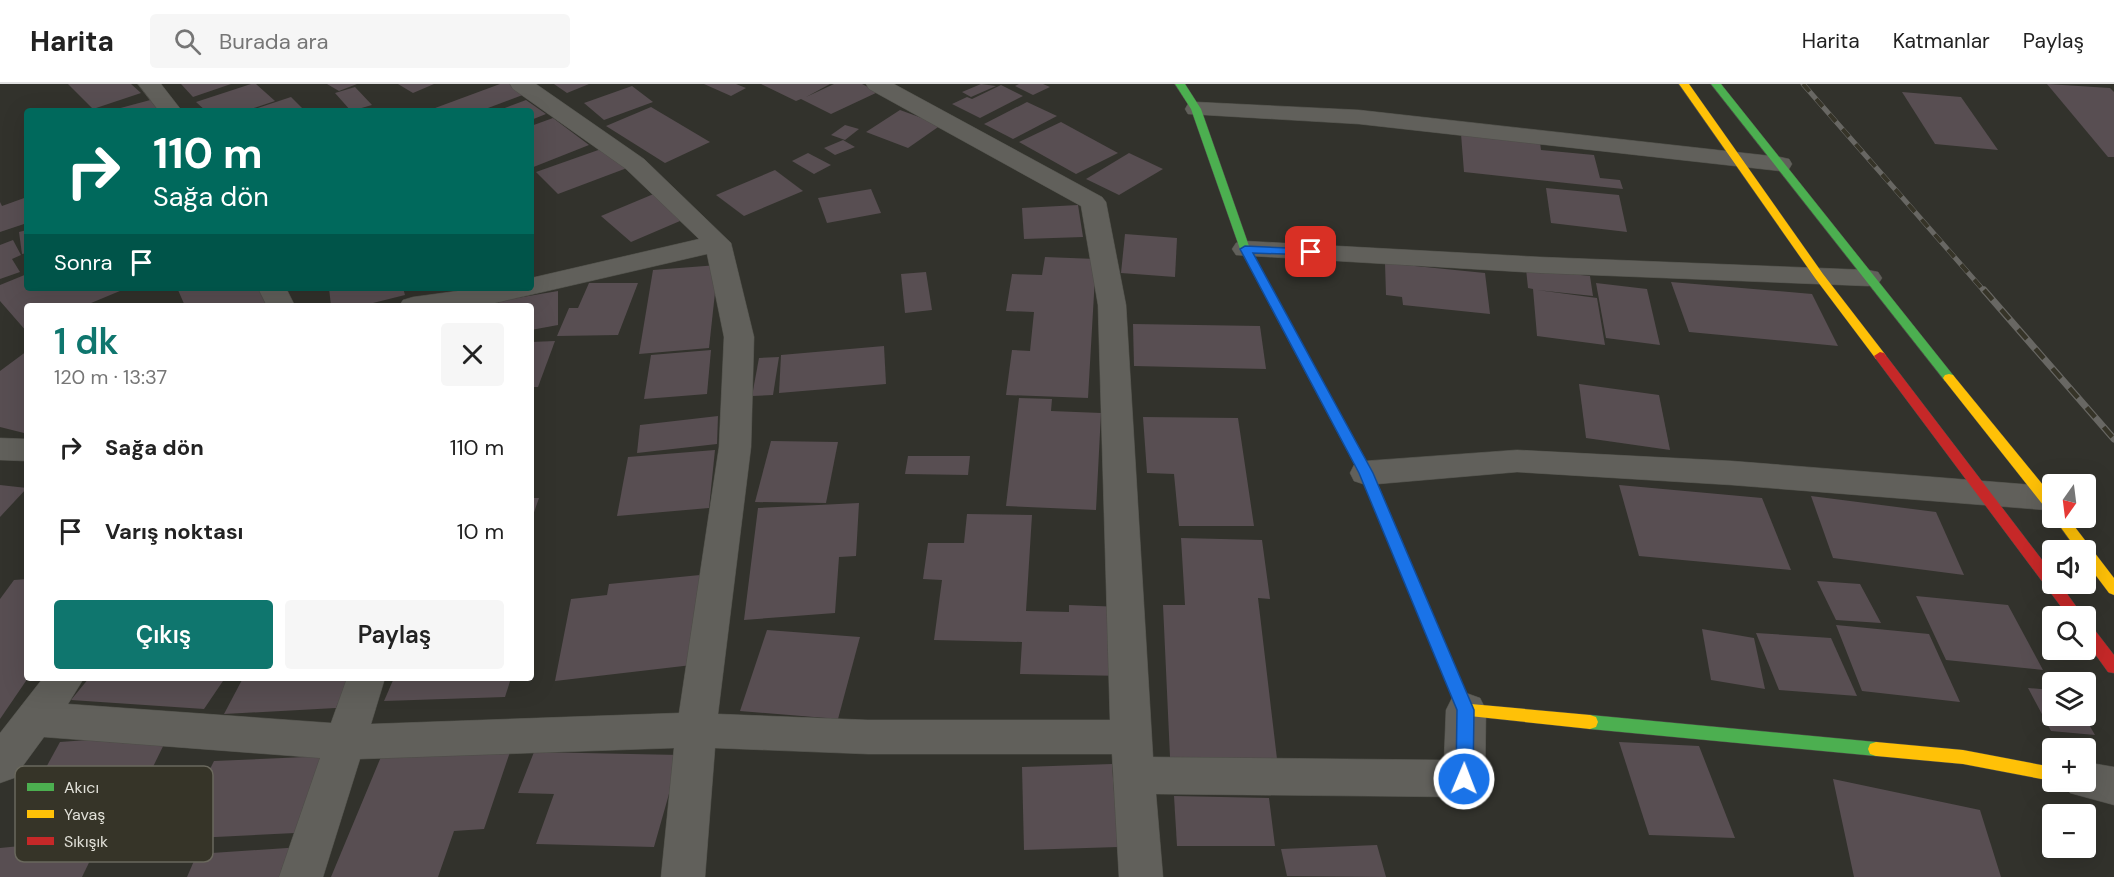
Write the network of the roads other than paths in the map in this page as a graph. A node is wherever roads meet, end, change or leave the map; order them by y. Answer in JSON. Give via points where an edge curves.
{"nodes":[{"id":1,"x":149,"y":84,"type":"edge"},
{"id":2,"x":521,"y":84,"type":"edge"},
{"id":3,"x":877,"y":84,"type":"edge"},
{"id":4,"x":1180,"y":84,"type":"edge"},
{"id":5,"x":1684,"y":84,"type":"edge"},
{"id":6,"x":1716,"y":84,"type":"edge"},
{"id":7,"x":169,"y":108,"type":"edge"},
{"id":8,"x":1196,"y":108,"type":"junction"},
{"id":9,"x":1739,"y":159,"type":"junction"},
{"id":10,"x":1780,"y":164,"type":"junction"},
{"id":11,"x":718,"y":243,"type":"junction"},
{"id":12,"x":1245,"y":249,"type":"junction"},
{"id":13,"x":1820,"y":276,"type":"junction"},
{"id":14,"x":1868,"y":278,"type":"junction"},
{"id":15,"x":534,"y":285,"type":"edge"},
{"id":16,"x":516,"y":291,"type":"edge"},
{"id":17,"x":490,"y":301,"type":"edge"},
{"id":18,"x":459,"y":303,"type":"edge"},
{"id":19,"x":0,"y":449,"type":"edge"},
{"id":20,"x":24,"y":450,"type":"edge"},
{"id":21,"x":1366,"y":473,"type":"junction"},
{"id":22,"x":1984,"y":493,"type":"junction"},
{"id":23,"x":2042,"y":493,"type":"edge"},
{"id":24,"x":2042,"y":505,"type":"edge"},
{"id":25,"x":2069,"y":528,"type":"edge"},
{"id":26,"x":2114,"y":589,"type":"edge"},
{"id":27,"x":2069,"y":606,"type":"edge"},
{"id":28,"x":2096,"y":643,"type":"edge"},
{"id":29,"x":2114,"y":667,"type":"edge"},
{"id":30,"x":63,"y":681,"type":"edge"},
{"id":31,"x":365,"y":681,"type":"edge"},
{"id":32,"x":1466,"y":710,"type":"junction"},
{"id":33,"x":34,"y":719,"type":"junction"},
{"id":34,"x":696,"y":730,"type":"junction"},
{"id":35,"x":345,"y":742,"type":"junction"},
{"id":36,"x":1132,"y":756,"type":"junction"},
{"id":37,"x":0,"y":765,"type":"edge"},
{"id":38,"x":2042,"y":772,"type":"edge"},
{"id":39,"x":2096,"y":782,"type":"edge"},
{"id":40,"x":2114,"y":786,"type":"edge"},
{"id":41,"x":301,"y":877,"type":"edge"},
{"id":42,"x":683,"y":877,"type":"edge"},
{"id":43,"x":1141,"y":877,"type":"edge"}],
"edges":[{"from":1,"to":7,"type":"street"},
{"from":2,"to":11,"type":"street","via":[[635,164]]},
{"from":3,"to":36,"type":"street","via":[[1093,202],[1112,305]]},
{"from":4,"to":8,"type":"main road"},
{"from":5,"to":9,"type":"main road"},
{"from":6,"to":10,"type":"main road"},
{"from":8,"to":9,"type":"street","via":[[1359,117]]},
{"from":8,"to":12,"type":"main road"},
{"from":9,"to":10,"type":"street"},
{"from":9,"to":13,"type":"main road"},
{"from":10,"to":14,"type":"main road"},
{"from":11,"to":15,"type":"street"},
{"from":11,"to":34,"type":"street","via":[[739,337],[735,447]]},
{"from":12,"to":13,"type":"street"},
{"from":12,"to":21,"type":"main road"},
{"from":13,"to":14,"type":"street"},
{"from":13,"to":22,"type":"main road"},
{"from":14,"to":23,"type":"main road"},
{"from":16,"to":17,"type":"street"},
{"from":17,"to":18,"type":"street"},
{"from":19,"to":20,"type":"street"},
{"from":21,"to":22,"type":"street","via":[[1517,461]]},
{"from":21,"to":32,"type":"main road"},
{"from":22,"to":24,"type":"street"},
{"from":22,"to":27,"type":"main road"},
{"from":25,"to":26,"type":"main road"},
{"from":28,"to":29,"type":"main road"},
{"from":30,"to":33,"type":"street"},
{"from":31,"to":35,"type":"street"},
{"from":32,"to":36,"type":"street","via":[[1464,779]]},
{"from":32,"to":38,"type":"main road","via":[[1963,757]]},
{"from":33,"to":35,"type":"street"},
{"from":33,"to":37,"type":"street"},
{"from":34,"to":35,"type":"street"},
{"from":34,"to":36,"type":"street","via":[[868,737]]},
{"from":34,"to":42,"type":"street"},
{"from":35,"to":41,"type":"street"},
{"from":36,"to":43,"type":"street"},
{"from":39,"to":40,"type":"street"}]}
